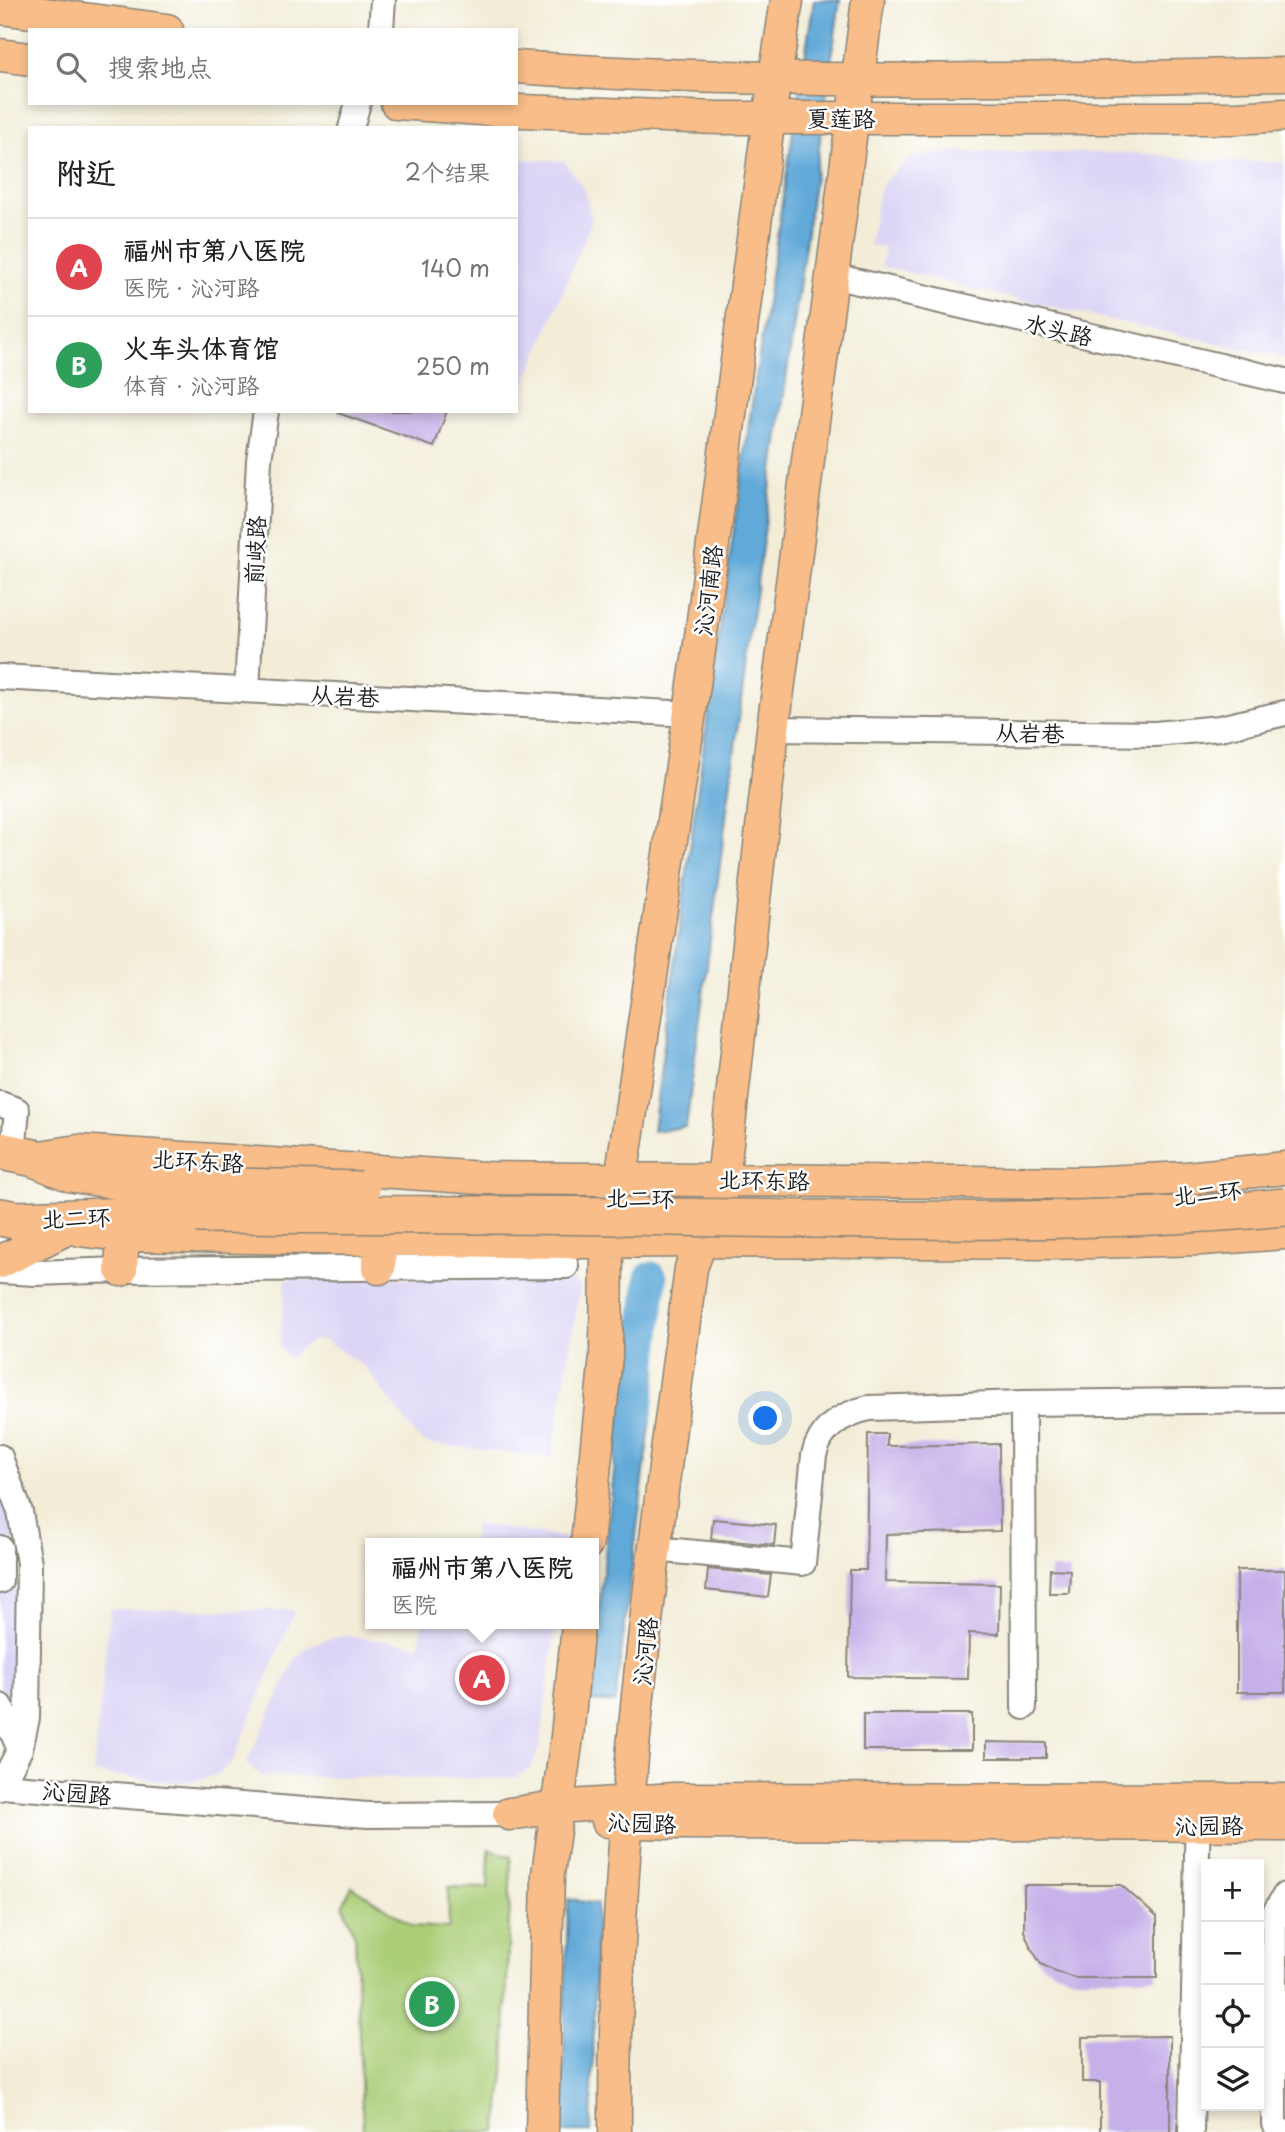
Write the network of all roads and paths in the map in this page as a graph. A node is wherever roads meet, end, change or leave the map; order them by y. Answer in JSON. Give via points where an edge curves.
{"nodes":[{"id":1,"x":383,"y":0,"type":"edge"},
{"id":2,"x":787,"y":0,"type":"edge"},
{"id":3,"x":867,"y":0,"type":"edge"},
{"id":4,"x":21,"y":7,"type":"edge"},
{"id":5,"x":154,"y":28,"type":"edge"},
{"id":6,"x":381,"y":28,"type":"edge"},
{"id":7,"x":518,"y":67,"type":"edge"},
{"id":8,"x":1285,"y":74,"type":"edge"},
{"id":9,"x":775,"y":80,"type":"junction"},
{"id":10,"x":857,"y":81,"type":"junction"},
{"id":11,"x":357,"y":105,"type":"edge"},
{"id":12,"x":430,"y":105,"type":"edge"},
{"id":13,"x":1285,"y":115,"type":"edge"},
{"id":14,"x":769,"y":117,"type":"junction"},
{"id":15,"x":853,"y":117,"type":"junction"},
{"id":16,"x":352,"y":126,"type":"edge"},
{"id":17,"x":833,"y":276,"type":"junction"},
{"id":18,"x":1285,"y":382,"type":"edge"},
{"id":19,"x":266,"y":413,"type":"edge"},
{"id":20,"x":0,"y":677,"type":"edge"},
{"id":21,"x":247,"y":690,"type":"junction"},
{"id":22,"x":690,"y":713,"type":"junction"},
{"id":23,"x":1285,"y":713,"type":"edge"},
{"id":24,"x":773,"y":729,"type":"junction"},
{"id":25,"x":0,"y":1104,"type":"edge"},
{"id":26,"x":16,"y":1154,"type":"edge"},
{"id":27,"x":1285,"y":1168,"type":"edge"},
{"id":28,"x":621,"y":1179,"type":"junction"},
{"id":29,"x":723,"y":1179,"type":"junction"},
{"id":30,"x":1285,"y":1184,"type":"edge"},
{"id":31,"x":196,"y":1200,"type":"junction"},
{"id":32,"x":1285,"y":1207,"type":"edge"},
{"id":33,"x":8,"y":1219,"type":"edge"},
{"id":34,"x":68,"y":1228,"type":"junction"},
{"id":35,"x":1285,"y":1233,"type":"edge"},
{"id":36,"x":123,"y":1235,"type":"junction"},
{"id":37,"x":701,"y":1241,"type":"junction"},
{"id":38,"x":607,"y":1242,"type":"junction"},
{"id":39,"x":380,"y":1254,"type":"junction"},
{"id":40,"x":0,"y":1262,"type":"edge"},
{"id":41,"x":566,"y":1266,"type":"dead end"},
{"id":42,"x":121,"y":1270,"type":"junction"},
{"id":43,"x":0,"y":1271,"type":"edge"},
{"id":44,"x":1285,"y":1400,"type":"edge"},
{"id":45,"x":1023,"y":1403,"type":"junction"},
{"id":46,"x":0,"y":1457,"type":"edge"},
{"id":47,"x":588,"y":1538,"type":"edge"},
{"id":48,"x":0,"y":1548,"type":"edge"},
{"id":49,"x":654,"y":1549,"type":"junction"},
{"id":50,"x":0,"y":1581,"type":"edge"},
{"id":51,"x":577,"y":1629,"type":"edge"},
{"id":52,"x":0,"y":1706,"type":"edge"},
{"id":53,"x":1024,"y":1707,"type":"dead end"},
{"id":54,"x":20,"y":1749,"type":"junction"},
{"id":55,"x":1,"y":1787,"type":"edge"},
{"id":56,"x":1285,"y":1800,"type":"edge"},
{"id":57,"x":555,"y":1812,"type":"junction"},
{"id":58,"x":627,"y":1812,"type":"junction"},
{"id":59,"x":1198,"y":1812,"type":"junction"},
{"id":60,"x":509,"y":1814,"type":"joint"},
{"id":61,"x":1285,"y":1825,"type":"edge"},
{"id":62,"x":1285,"y":1895,"type":"edge"},
{"id":63,"x":542,"y":2132,"type":"edge"},
{"id":64,"x":615,"y":2132,"type":"edge"},
{"id":65,"x":1191,"y":2132,"type":"edge"},
{"id":66,"x":1282,"y":2132,"type":"edge"}],
"edges":[{"from":1,"to":6,"type":"street"},
{"from":2,"to":9,"type":"main road","name":"沁河南路"},
{"from":3,"to":10,"type":"main road"},
{"from":4,"to":5,"type":"main road"},
{"from":7,"to":9,"type":"main road","name":"夏莲路"},
{"from":8,"to":10,"type":"main road","name":"夏莲路"},
{"from":9,"to":10,"type":"main road","name":"夏莲路"},
{"from":9,"to":14,"type":"main road","name":"沁河南路"},
{"from":10,"to":15,"type":"main road"},
{"from":11,"to":16,"type":"street"},
{"from":12,"to":14,"type":"main road","name":"夏莲路","via":[[579,114]]},
{"from":13,"to":15,"type":"main road","name":"夏莲路"},
{"from":14,"to":15,"type":"main road","name":"夏莲路"},
{"from":14,"to":22,"type":"main road","name":"沁河南路"},
{"from":15,"to":17,"type":"main road"},
{"from":17,"to":18,"type":"street","name":"水头路"},
{"from":17,"to":24,"type":"main road"},
{"from":19,"to":21,"type":"street","name":"前岐路","via":[[259,460]]},
{"from":20,"to":21,"type":"street","name":"从岩巷"},
{"from":21,"to":22,"type":"street","name":"从岩巷"},
{"from":22,"to":28,"type":"main road","name":"沁河南路"},
{"from":23,"to":24,"type":"street","name":"从岩巷","via":[[1178,733]]},
{"from":24,"to":29,"type":"main road"},
{"from":25,"to":26,"type":"street","via":[[17,1110]]},
{"from":26,"to":28,"type":"main road","name":"北环东路","via":[[78,1152],[483,1178]]},
{"from":26,"to":31,"type":"highway","name":"北二环","via":[[71,1173],[140,1184]]},
{"from":27,"to":29,"type":"main road","name":"北环东路","via":[[1085,1184]]},
{"from":28,"to":29,"type":"main road","name":"北环东路"},
{"from":28,"to":38,"type":"main road"},
{"from":29,"to":37,"type":"main road","name":"沁河路","via":[[718,1205]]},
{"from":30,"to":31,"type":"highway","name":"北二环","bridge":true,"via":[[1164,1196],[935,1202]]},
{"from":31,"to":32,"type":"highway","name":"北二环","bridge":true,"via":[[600,1215],[936,1221],[1166,1217]]},
{"from":31,"to":33,"type":"highway","name":"北二环"},
{"from":33,"to":34,"type":"main road"},
{"from":34,"to":36,"type":"main road"},
{"from":34,"to":40,"type":"main road"},
{"from":35,"to":37,"type":"main road","via":[[1054,1243]]},
{"from":36,"to":39,"type":"main road"},
{"from":36,"to":42,"type":"main road"},
{"from":37,"to":38,"type":"main road"},
{"from":37,"to":49,"type":"main road","name":"沁河路","via":[[691,1268]]},
{"from":38,"to":39,"type":"main road"},
{"from":38,"to":47,"type":"main road","via":[[606,1356]]},
{"from":39,"to":41,"type":"street"},
{"from":39,"to":42,"type":"street"},
{"from":42,"to":43,"type":"street"},
{"from":44,"to":45,"type":"street"},
{"from":45,"to":49,"type":"street","via":[[869,1408],[836,1421],[818,1441],[814,1455],[803,1563]]},
{"from":45,"to":53,"type":"street"},
{"from":46,"to":54,"type":"street","via":[[28,1546],[27,1718]]},
{"from":48,"to":50,"type":"street"},
{"from":49,"to":58,"type":"main road","name":"沁河路"},
{"from":51,"to":57,"type":"main road"},
{"from":52,"to":54,"type":"street"},
{"from":54,"to":55,"type":"street"},
{"from":55,"to":60,"type":"street","name":"沁园路","via":[[368,1815]]},
{"from":56,"to":59,"type":"main road"},
{"from":57,"to":58,"type":"main road","name":"沁园路"},
{"from":57,"to":60,"type":"main road","name":"沁园路"},
{"from":57,"to":63,"type":"main road","via":[[546,1904]]},
{"from":58,"to":59,"type":"main road","name":"沁园路"},
{"from":58,"to":64,"type":"main road","name":"沁河路"},
{"from":59,"to":61,"type":"main road","name":"沁园路"},
{"from":59,"to":65,"type":"street"},
{"from":62,"to":66,"type":"street","via":[[1274,1923],[1274,2124]]}]}
